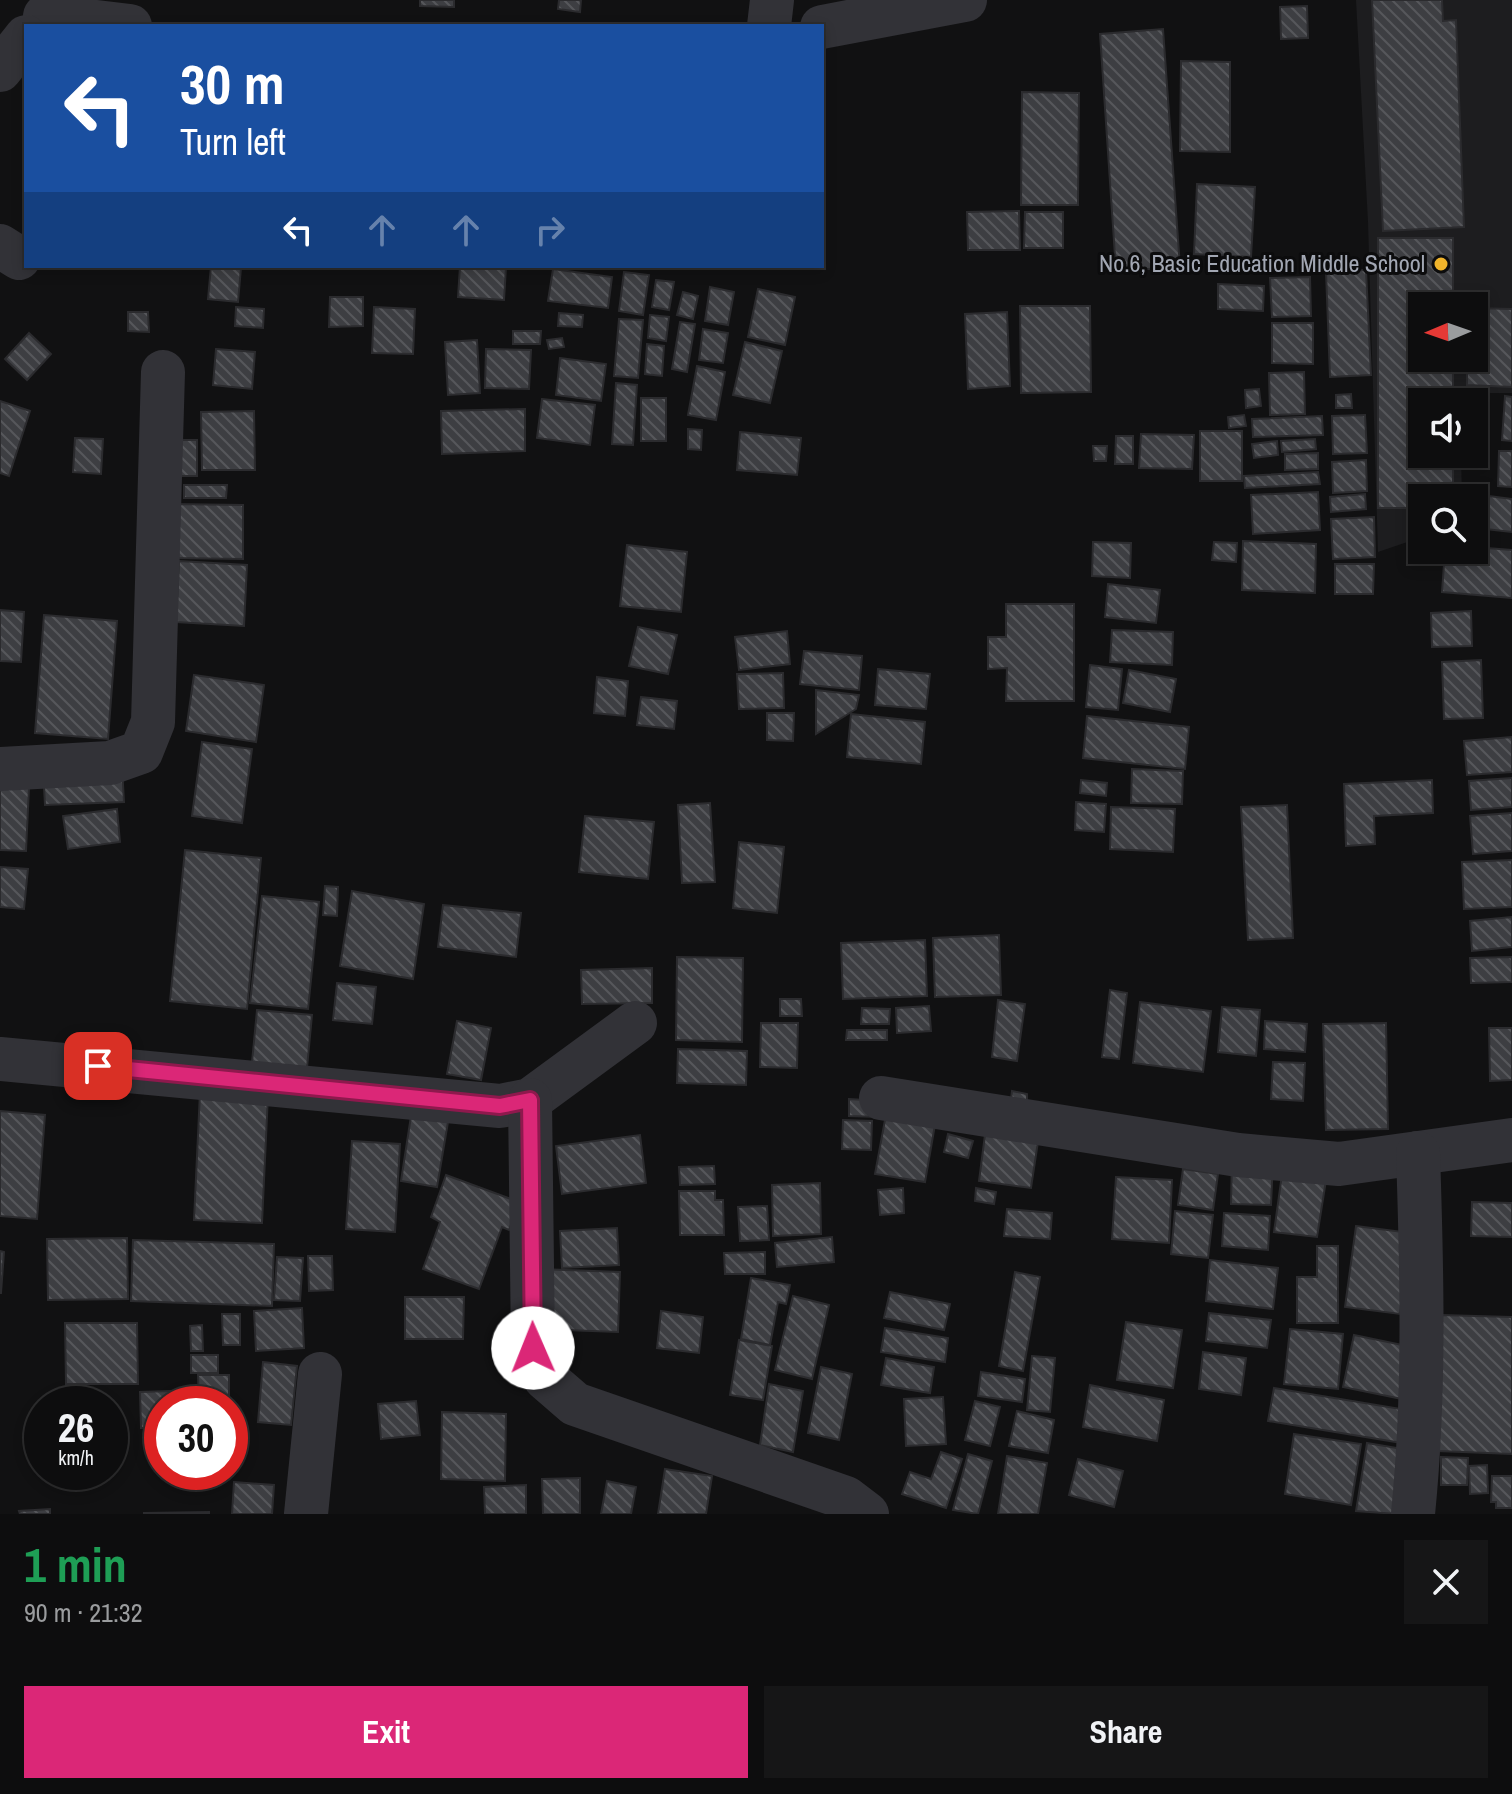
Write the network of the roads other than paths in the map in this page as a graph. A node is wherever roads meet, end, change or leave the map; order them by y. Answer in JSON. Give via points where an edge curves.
{"nodes":[{"id":1,"x":772,"y":0,"type":"edge"},
{"id":2,"x":965,"y":0,"type":"edge"},
{"id":3,"x":39,"y":20,"type":"edge"},
{"id":4,"x":100,"y":24,"type":"edge"},
{"id":5,"x":769,"y":24,"type":"edge"},
{"id":6,"x":824,"y":27,"type":"edge"},
{"id":7,"x":24,"y":39,"type":"edge"},
{"id":8,"x":0,"y":70,"type":"edge"},
{"id":9,"x":163,"y":372,"type":"dead end"},
{"id":10,"x":0,"y":769,"type":"edge"},
{"id":11,"x":635,"y":1023,"type":"dead end"},
{"id":12,"x":0,"y":1059,"type":"edge"},
{"id":13,"x":881,"y":1098,"type":"dead end"},
{"id":14,"x":530,"y":1100,"type":"junction"},
{"id":15,"x":1512,"y":1140,"type":"edge"},
{"id":16,"x":1418,"y":1153,"type":"junction"},
{"id":17,"x":320,"y":1374,"type":"dead end"},
{"id":18,"x":306,"y":1514,"type":"edge"},
{"id":19,"x":867,"y":1514,"type":"edge"},
{"id":20,"x":1413,"y":1514,"type":"edge"}],
"edges":[{"from":1,"to":5,"type":"street"},
{"from":2,"to":6,"type":"street"},
{"from":3,"to":4,"type":"street"},
{"from":7,"to":8,"type":"street"},
{"from":9,"to":10,"type":"street","via":[[153,722],[141,752],[110,763]]},
{"from":11,"to":14,"type":"street"},
{"from":12,"to":14,"type":"street","via":[[500,1106]]},
{"from":13,"to":16,"type":"street","via":[[1238,1155],[1339,1164]]},
{"from":14,"to":19,"type":"street","via":[[533,1348],[545,1378],[575,1404],[846,1498]]},
{"from":15,"to":16,"type":"street"},
{"from":16,"to":20,"type":"street","via":[[1419,1456]]},
{"from":17,"to":18,"type":"street"}]}
